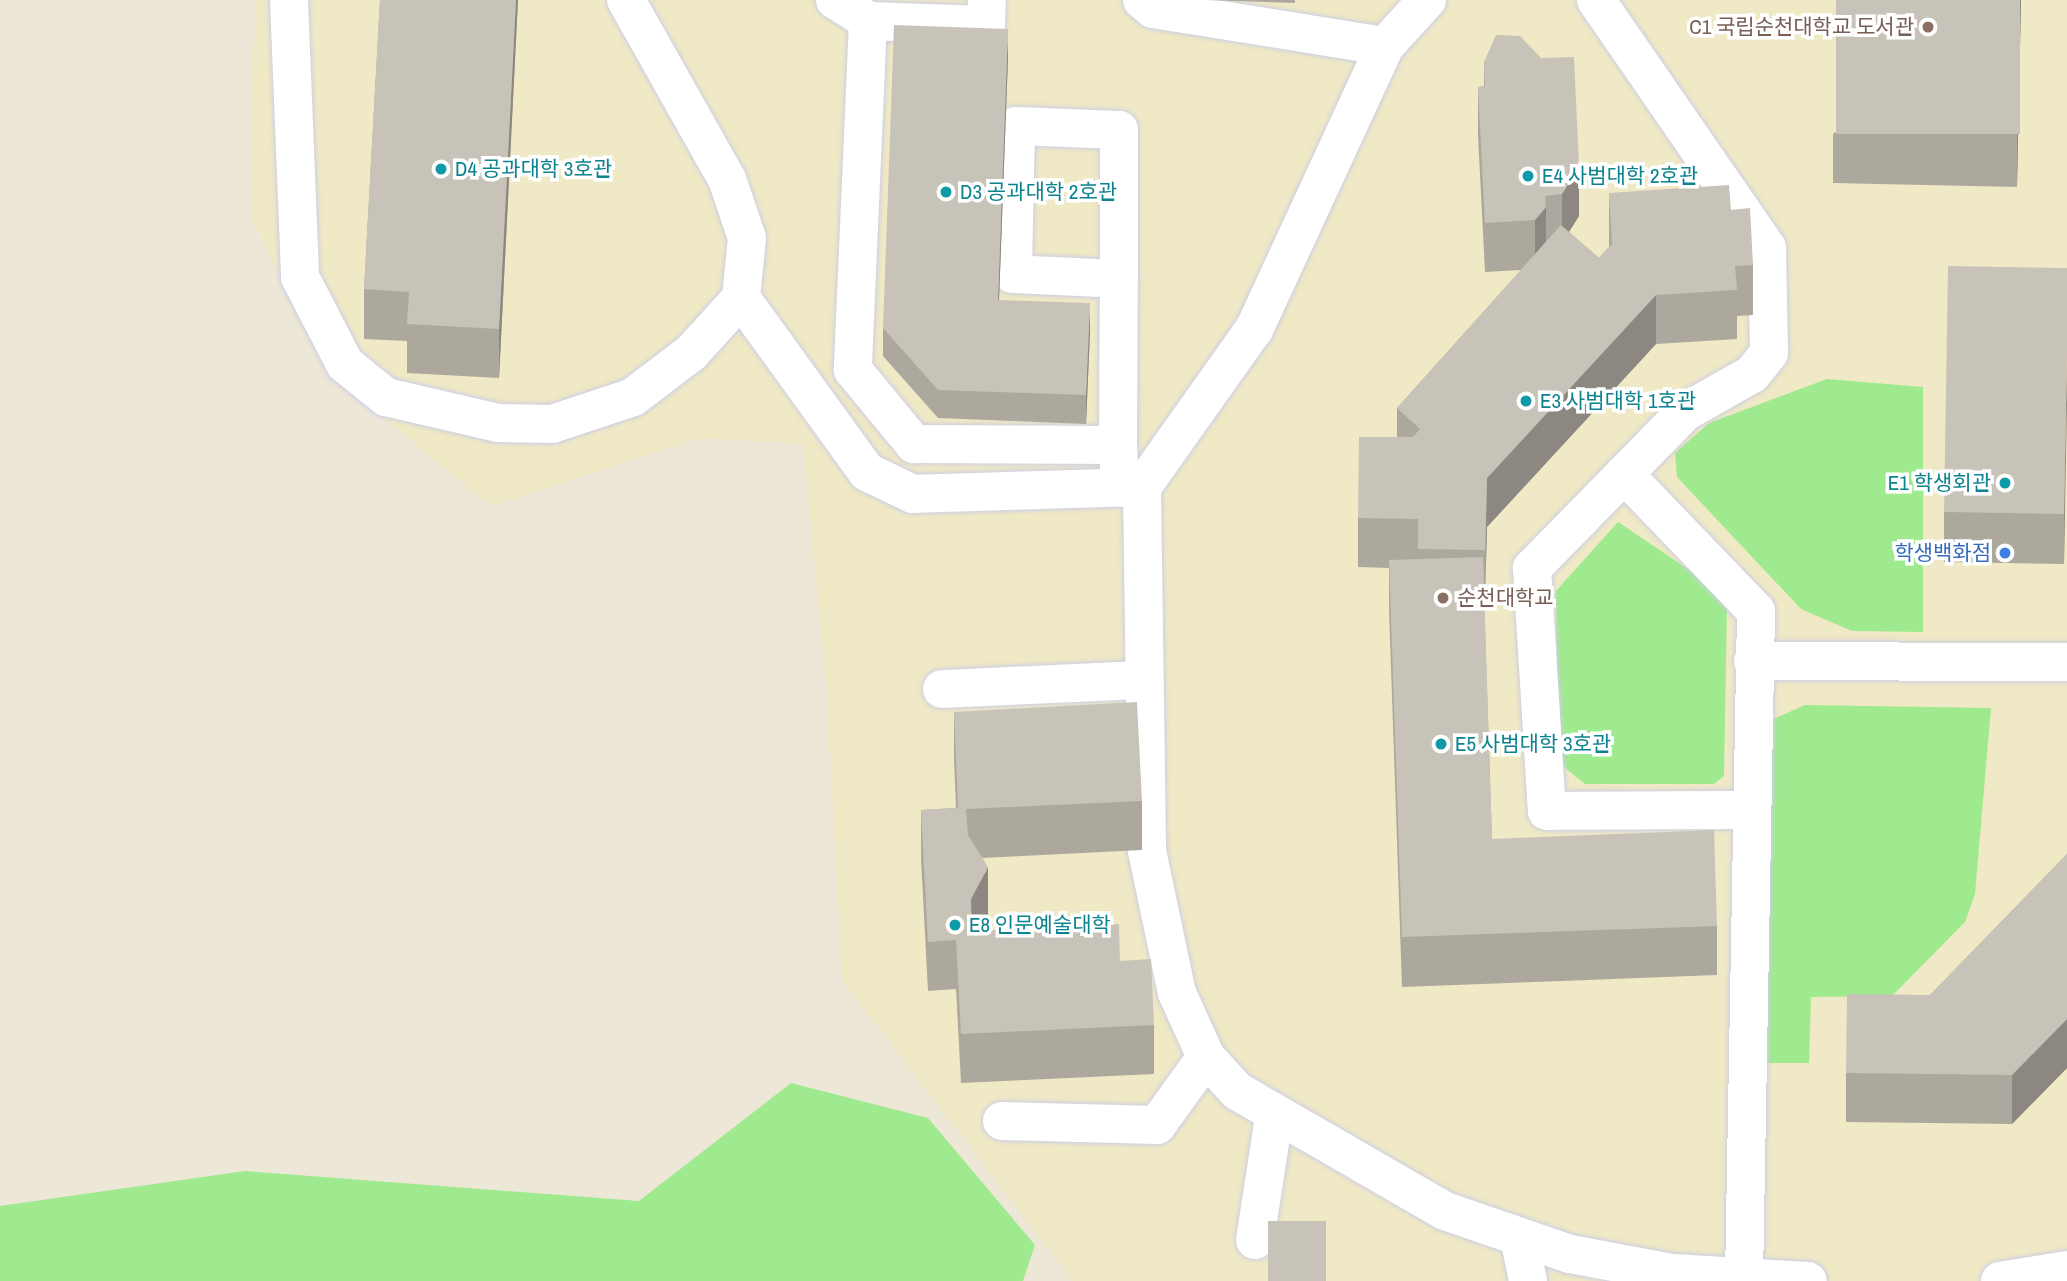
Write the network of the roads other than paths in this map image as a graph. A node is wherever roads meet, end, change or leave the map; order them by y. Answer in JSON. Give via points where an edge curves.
{"nodes":[{"id":1,"x":289,"y":0,"type":"edge"},
{"id":2,"x":626,"y":0,"type":"edge"},
{"id":3,"x":835,"y":0,"type":"edge"},
{"id":4,"x":987,"y":0,"type":"edge"},
{"id":5,"x":1142,"y":0,"type":"edge"},
{"id":6,"x":1427,"y":0,"type":"edge"},
{"id":7,"x":1596,"y":0,"type":"edge"},
{"id":8,"x":868,"y":21,"type":"junction"},
{"id":9,"x":1385,"y":46,"type":"junction"},
{"id":10,"x":1119,"y":279,"type":"junction"},
{"id":11,"x":741,"y":298,"type":"junction"},
{"id":12,"x":1118,"y":445,"type":"junction"},
{"id":13,"x":1624,"y":474,"type":"junction"},
{"id":14,"x":1131,"y":488,"type":"junction"},
{"id":15,"x":1753,"y":660,"type":"junction"},
{"id":16,"x":2067,"y":662,"type":"edge"},
{"id":17,"x":1144,"y":680,"type":"junction"},
{"id":18,"x":942,"y":689,"type":"dead end"},
{"id":19,"x":1751,"y":810,"type":"junction"},
{"id":20,"x":1206,"y":1057,"type":"junction"},
{"id":21,"x":1274,"y":1117,"type":"junction"},
{"id":22,"x":1002,"y":1121,"type":"dead end"},
{"id":23,"x":1519,"y":1237,"type":"junction"},
{"id":24,"x":1255,"y":1241,"type":"dead end"},
{"id":25,"x":2067,"y":1270,"type":"edge"},
{"id":26,"x":1744,"y":1277,"type":"junction"},
{"id":27,"x":1528,"y":1281,"type":"edge"},
{"id":28,"x":1808,"y":1281,"type":"edge"},
{"id":29,"x":2000,"y":1281,"type":"edge"}],
"edges":[{"from":1,"to":11,"type":"lane","via":[[300,277],[345,364],[386,397],[498,423],[552,424],[633,397],[691,353]]},
{"from":2,"to":11,"type":"lane","via":[[727,179],[747,238]]},
{"from":3,"to":8,"type":"lane"},
{"from":4,"to":8,"type":"lane","via":[[986,25]]},
{"from":5,"to":9,"type":"lane","via":[[1153,9]]},
{"from":6,"to":9,"type":"lane"},
{"from":7,"to":13,"type":"lane","via":[[1767,248],[1769,353],[1752,374],[1685,412]]},
{"from":8,"to":12,"type":"lane","via":[[853,370],[914,444]]},
{"from":9,"to":14,"type":"lane","via":[[1254,329]]},
{"from":10,"to":10,"type":"lane","via":[[1119,130],[1016,126],[1013,275]]},
{"from":10,"to":12,"type":"lane"},
{"from":11,"to":14,"type":"lane","via":[[867,472],[913,494]]},
{"from":12,"to":14,"type":"lane"},
{"from":13,"to":15,"type":"lane","via":[[1756,611]]},
{"from":13,"to":19,"type":"lane","via":[[1532,568],[1547,811]]},
{"from":14,"to":17,"type":"lane"},
{"from":15,"to":16,"type":"lane"},
{"from":15,"to":19,"type":"lane"},
{"from":17,"to":18,"type":"lane"},
{"from":17,"to":20,"type":"lane","via":[[1147,851],[1177,993]]},
{"from":19,"to":26,"type":"lane"},
{"from":20,"to":21,"type":"lane","via":[[1237,1091]]},
{"from":20,"to":22,"type":"lane","via":[[1157,1125]]},
{"from":21,"to":23,"type":"lane","via":[[1446,1211]]},
{"from":21,"to":24,"type":"lane"},
{"from":23,"to":26,"type":"lane","via":[[1570,1254],[1660,1270]]},
{"from":23,"to":27,"type":"lane"},
{"from":25,"to":29,"type":"lane"},
{"from":26,"to":28,"type":"lane"}]}
